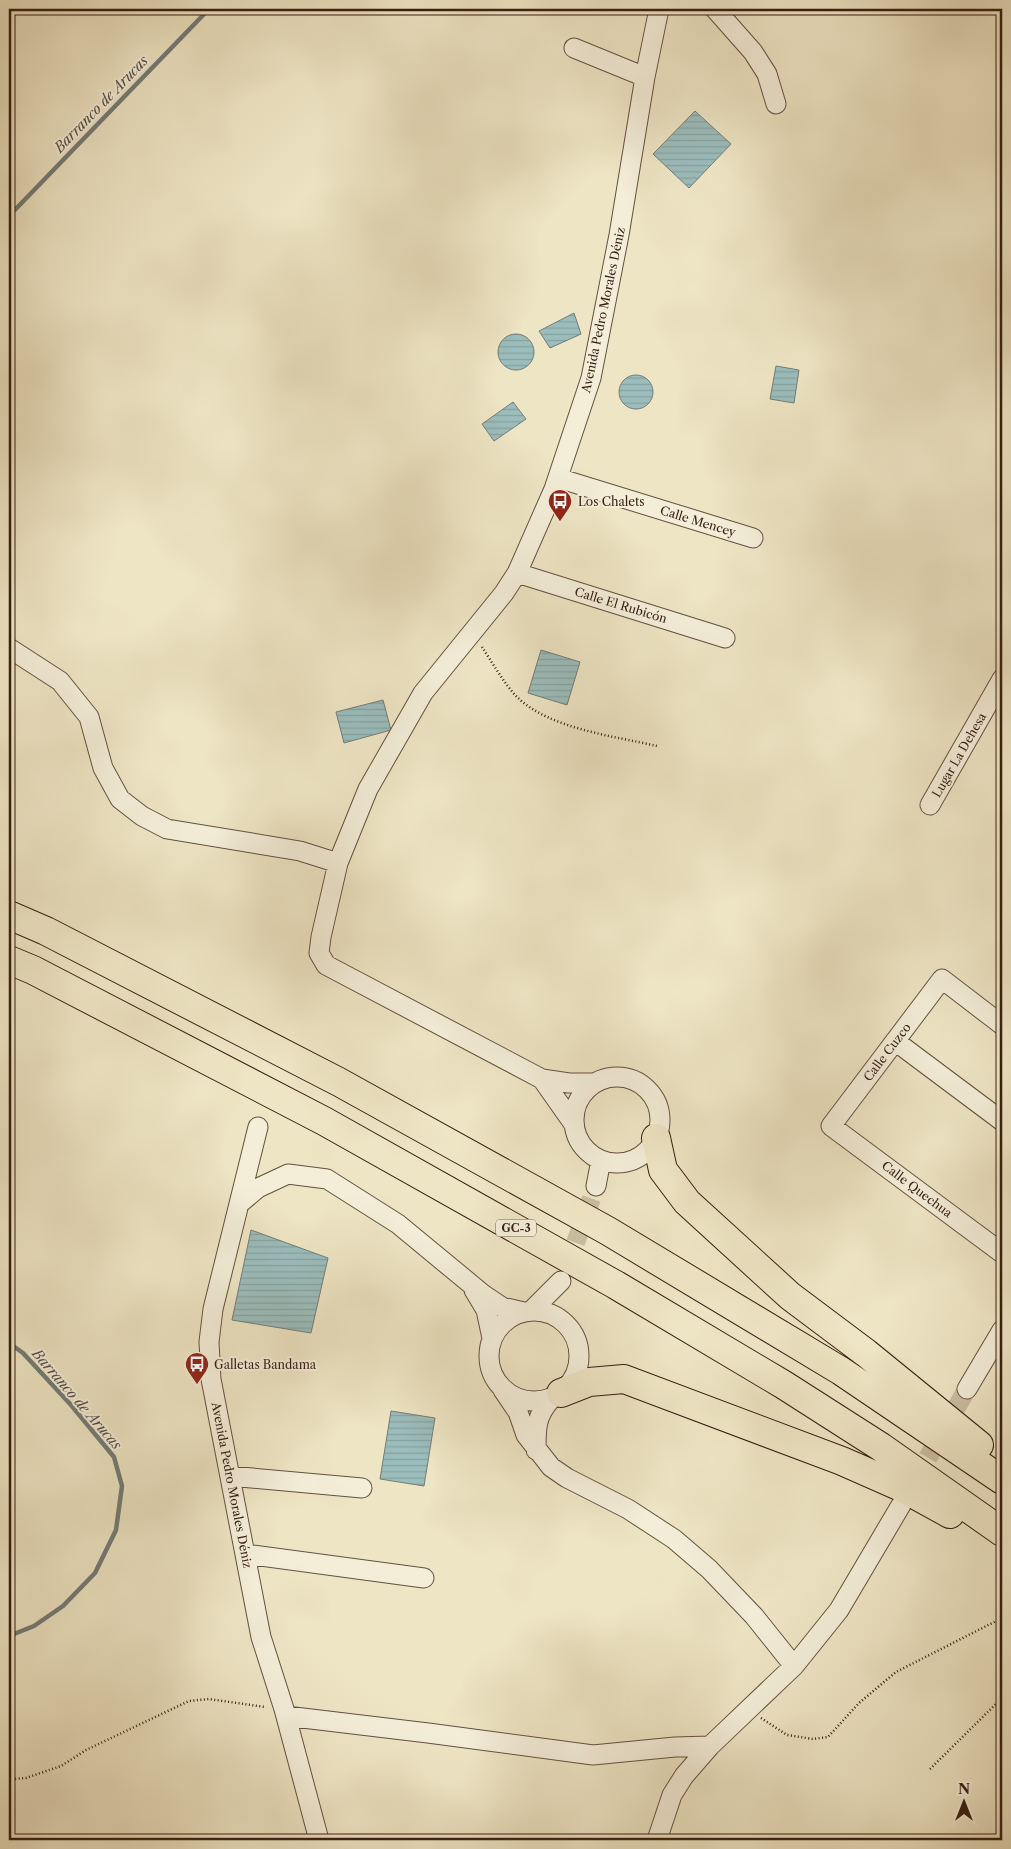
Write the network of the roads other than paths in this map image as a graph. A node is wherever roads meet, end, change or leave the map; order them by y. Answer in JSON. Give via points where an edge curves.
{"nodes":[{"id":1,"x":659,"y":9,"type":"edge"},
{"id":2,"x":715,"y":9,"type":"edge"},
{"id":3,"x":574,"y":48,"type":"dead end"},
{"id":4,"x":645,"y":77,"type":"junction"},
{"id":5,"x":776,"y":104,"type":"dead end"},
{"id":6,"x":558,"y":478,"type":"junction"},
{"id":7,"x":753,"y":538,"type":"dead end"},
{"id":8,"x":517,"y":573,"type":"junction"},
{"id":9,"x":724,"y":638,"type":"dead end"},
{"id":10,"x":9,"y":648,"type":"edge"},
{"id":11,"x":1002,"y":678,"type":"edge"},
{"id":12,"x":930,"y":805,"type":"dead end"},
{"id":13,"x":338,"y":863,"type":"junction"},
{"id":14,"x":9,"y":915,"type":"edge"},
{"id":15,"x":9,"y":960,"type":"edge"},
{"id":16,"x":1002,"y":1026,"type":"edge"},
{"id":17,"x":895,"y":1041,"type":"junction"},
{"id":18,"x":542,"y":1079,"type":"junction"},
{"id":19,"x":594,"y":1083,"type":"junction"},
{"id":20,"x":1002,"y":1121,"type":"edge"},
{"id":21,"x":573,"y":1123,"type":"junction"},
{"id":22,"x":831,"y":1126,"type":"joint"},
{"id":23,"x":258,"y":1127,"type":"dead end"},
{"id":24,"x":656,"y":1138,"type":"junction"},
{"id":25,"x":601,"y":1160,"type":"junction"},
{"id":26,"x":596,"y":1186,"type":"tunnel mouth"},
{"id":27,"x":239,"y":1204,"type":"junction"},
{"id":28,"x":1002,"y":1253,"type":"edge"},
{"id":29,"x":472,"y":1286,"type":"junction"},
{"id":30,"x":528,"y":1311,"type":"junction"},
{"id":31,"x":564,"y":1322,"type":"junction"},
{"id":32,"x":1002,"y":1330,"type":"edge"},
{"id":33,"x":492,"y":1338,"type":"junction"},
{"id":34,"x":967,"y":1388,"type":"tunnel mouth"},
{"id":35,"x":503,"y":1390,"type":"junction"},
{"id":36,"x":556,"y":1396,"type":"junction"},
{"id":37,"x":536,"y":1450,"type":"junction"},
{"id":38,"x":1002,"y":1462,"type":"edge"},
{"id":39,"x":230,"y":1476,"type":"junction"},
{"id":40,"x":1002,"y":1480,"type":"edge"},
{"id":41,"x":362,"y":1488,"type":"dead end"},
{"id":42,"x":901,"y":1505,"type":"dead end"},
{"id":43,"x":1002,"y":1532,"type":"edge"},
{"id":44,"x":1002,"y":1546,"type":"edge"},
{"id":45,"x":246,"y":1554,"type":"junction"},
{"id":46,"x":424,"y":1578,"type":"dead end"},
{"id":47,"x":773,"y":1639,"type":"junction"},
{"id":48,"x":815,"y":1639,"type":"junction"},
{"id":49,"x":794,"y":1666,"type":"junction"},
{"id":50,"x":770,"y":1688,"type":"junction"},
{"id":51,"x":285,"y":1713,"type":"junction"},
{"id":52,"x":710,"y":1746,"type":"junction"},
{"id":53,"x":318,"y":1840,"type":"edge"},
{"id":54,"x":657,"y":1840,"type":"edge"}],
"edges":[{"from":1,"to":4,"type":"street","name":"Avenida Pedro Morales Déniz"},
{"from":2,"to":5,"type":"street","via":[[763,67]]},
{"from":3,"to":4,"type":"street"},
{"from":4,"to":6,"type":"street","name":"Avenida Pedro Morales Déniz","via":[[591,378]]},
{"from":6,"to":7,"type":"street","name":"Calle Mencey"},
{"from":6,"to":8,"type":"street","name":"Avenida Pedro Morales Déniz"},
{"from":8,"to":9,"type":"street","name":"Calle El Rubicón"},
{"from":8,"to":13,"type":"street","name":"Avenida Pedro Morales Déniz","via":[[423,693],[368,789]]},
{"from":10,"to":13,"type":"street","via":[[60,681],[89,717],[103,768],[120,799],[142,816],[167,829],[300,851]]},
{"from":11,"to":12,"type":"street","name":"Lugar La Dehesa"},
{"from":13,"to":18,"type":"street","name":"Avenida Pedro Morales Déniz","via":[[319,953],[326,965]]},
{"from":14,"to":40,"type":"highway","via":[[331,1077],[608,1231],[841,1371]]},
{"from":15,"to":43,"type":"highway","number":"GC-3","via":[[324,1121],[616,1285],[882,1447]]},
{"from":16,"to":17,"type":"street","name":"Calle Cuzco","via":[[942,979]]},
{"from":17,"to":20,"type":"street"},
{"from":17,"to":22,"type":"street","name":"Calle Cuzco"},
{"from":18,"to":19,"type":"street"},
{"from":18,"to":21,"type":"street"},
{"from":19,"to":21,"type":"street","via":[[578,1100]]},
{"from":19,"to":24,"type":"street","via":[[621,1077],[646,1088],[659,1111],[660,1125]]},
{"from":21,"to":25,"type":"street","via":[[582,1146]]},
{"from":22,"to":28,"type":"street","name":"Calle Quechua"},
{"from":23,"to":27,"type":"street","name":"Avenida Pedro Morales Déniz"},
{"from":24,"to":25,"type":"street","via":[[648,1149],[627,1162]]},
{"from":24,"to":38,"type":"highway","via":[[663,1170],[687,1202],[790,1296]]},
{"from":25,"to":26,"type":"street"},
{"from":27,"to":29,"type":"street","via":[[258,1188],[288,1174],[327,1179],[398,1224]]},
{"from":27,"to":39,"type":"street","name":"Avenida Pedro Morales Déniz","via":[[213,1309],[209,1342],[212,1378]]},
{"from":29,"to":30,"type":"street","via":[[502,1306]]},
{"from":29,"to":33,"type":"street","via":[[486,1310]]},
{"from":30,"to":31,"type":"street","via":[[554,1315]]},
{"from":30,"to":31,"type":"street","via":[[561,1281]]},
{"from":30,"to":33,"type":"street","via":[[511,1317]]},
{"from":31,"to":36,"type":"street","via":[[573,1332],[580,1358],[571,1383]]},
{"from":32,"to":34,"type":"street"},
{"from":33,"to":35,"type":"street","via":[[489,1365]]},
{"from":35,"to":36,"type":"street","via":[[526,1401],[539,1402]]},
{"from":35,"to":37,"type":"street","via":[[518,1412],[526,1435]]},
{"from":36,"to":37,"type":"street","via":[[541,1410],[536,1427]]},
{"from":36,"to":44,"type":"highway","via":[[589,1382],[624,1379],[892,1483]]},
{"from":37,"to":47,"type":"street","via":[[551,1467],[567,1478],[628,1509],[674,1539],[709,1568]]},
{"from":39,"to":41,"type":"street"},
{"from":39,"to":45,"type":"street","name":"Avenida Pedro Morales Déniz"},
{"from":42,"to":48,"type":"street","via":[[839,1610]]},
{"from":45,"to":46,"type":"street"},
{"from":45,"to":51,"type":"street","name":"Avenida Pedro Morales Déniz","via":[[261,1637]]},
{"from":47,"to":48,"type":"street","via":[[797,1642]]},
{"from":47,"to":49,"type":"street"},
{"from":47,"to":50,"type":"street","via":[[774,1670]]},
{"from":48,"to":49,"type":"street"},
{"from":49,"to":50,"type":"street"},
{"from":50,"to":52,"type":"street"},
{"from":51,"to":52,"type":"street","via":[[593,1756]]},
{"from":51,"to":53,"type":"street","name":"Avenida Pedro Morales Déniz"},
{"from":52,"to":54,"type":"street","via":[[684,1776],[672,1796]]}]}
